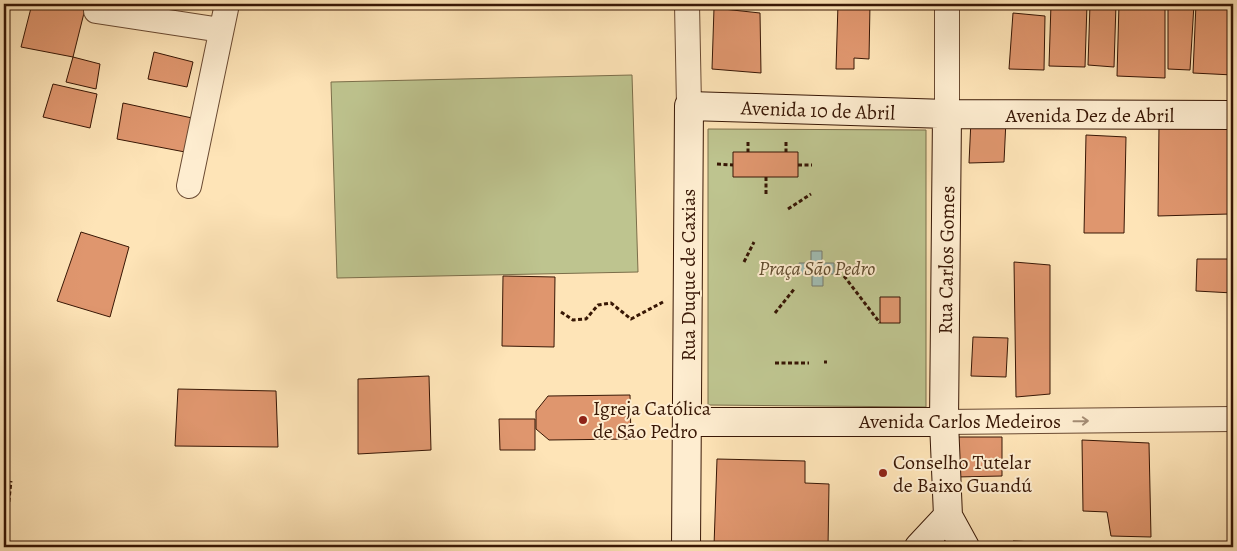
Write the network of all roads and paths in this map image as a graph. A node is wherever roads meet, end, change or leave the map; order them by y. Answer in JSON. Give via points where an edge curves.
{"nodes":[{"id":1,"x":227,"y":4,"type":"edge"},
{"id":2,"x":688,"y":4,"type":"edge"},
{"id":3,"x":947,"y":4,"type":"edge"},
{"id":4,"x":96,"y":11,"type":"dead end"},
{"id":5,"x":221,"y":30,"type":"junction"},
{"id":6,"x":689,"y":106,"type":"junction"},
{"id":7,"x":947,"y":114,"type":"junction"},
{"id":8,"x":1233,"y":115,"type":"edge"},
{"id":9,"x":748,"y":142,"type":"dead end"},
{"id":10,"x":786,"y":142,"type":"dead end"},
{"id":11,"x":748,"y":152,"type":"dead end"},
{"id":12,"x":786,"y":152,"type":"dead end"},
{"id":13,"x":717,"y":164,"type":"dead end"},
{"id":14,"x":733,"y":165,"type":"dead end"},
{"id":15,"x":798,"y":165,"type":"dead end"},
{"id":16,"x":812,"y":165,"type":"dead end"},
{"id":17,"x":766,"y":177,"type":"dead end"},
{"id":18,"x":189,"y":186,"type":"dead end"},
{"id":19,"x":811,"y":194,"type":"dead end"},
{"id":20,"x":766,"y":195,"type":"dead end"},
{"id":21,"x":788,"y":209,"type":"dead end"},
{"id":22,"x":754,"y":242,"type":"dead end"},
{"id":23,"x":744,"y":262,"type":"dead end"},
{"id":24,"x":844,"y":276,"type":"dead end"},
{"id":25,"x":795,"y":288,"type":"dead end"},
{"id":26,"x":664,"y":302,"type":"dead end"},
{"id":27,"x":561,"y":312,"type":"dead end"},
{"id":28,"x":775,"y":312,"type":"dead end"},
{"id":29,"x":880,"y":323,"type":"dead end"},
{"id":30,"x":775,"y":363,"type":"dead end"},
{"id":31,"x":810,"y":363,"type":"dead end"},
{"id":32,"x":1233,"y":419,"type":"edge"},
{"id":33,"x":687,"y":422,"type":"junction"},
{"id":34,"x":944,"y":422,"type":"junction"},
{"id":35,"x":11,"y":481,"type":"dead end"},
{"id":36,"x":948,"y":516,"type":"junction"},
{"id":37,"x":4,"y":547,"type":"edge"},
{"id":38,"x":686,"y":547,"type":"edge"},
{"id":39,"x":919,"y":547,"type":"edge"},
{"id":40,"x":965,"y":547,"type":"edge"}],
"edges":[{"from":1,"to":5,"type":"street"},
{"from":2,"to":6,"type":"street","name":"Rua Duque de Caxias"},
{"from":3,"to":7,"type":"street","name":"Rua Carlos Gomes"},
{"from":4,"to":5,"type":"street"},
{"from":5,"to":18,"type":"street"},
{"from":6,"to":7,"type":"street","name":"Avenida 10 de Abril"},
{"from":6,"to":33,"type":"street","name":"Rua Duque de Caxias"},
{"from":7,"to":8,"type":"street","name":"Avenida Dez de Abril"},
{"from":7,"to":34,"type":"street","name":"Rua Carlos Gomes"},
{"from":9,"to":11,"type":"path"},
{"from":10,"to":12,"type":"path"},
{"from":13,"to":14,"type":"path"},
{"from":15,"to":16,"type":"path"},
{"from":17,"to":20,"type":"path"},
{"from":19,"to":21,"type":"path"},
{"from":22,"to":23,"type":"path"},
{"from":24,"to":29,"type":"path"},
{"from":25,"to":28,"type":"path"},
{"from":26,"to":27,"type":"path","via":[[631,319],[610,303],[598,306],[586,319],[573,320]]},
{"from":30,"to":31,"type":"path"},
{"from":34,"to":32,"type":"street","name":"Avenida Carlos Medeiros","one_way":true},
{"from":33,"to":34,"type":"street","name":"Avenida Carlos Medeiros"},
{"from":33,"to":38,"type":"street","name":"Rua Duque de Caxias"},
{"from":34,"to":36,"type":"street","name":"Rua Carlos Gomes"},
{"from":35,"to":37,"type":"path"},
{"from":36,"to":39,"type":"street"},
{"from":36,"to":40,"type":"street"}]}
